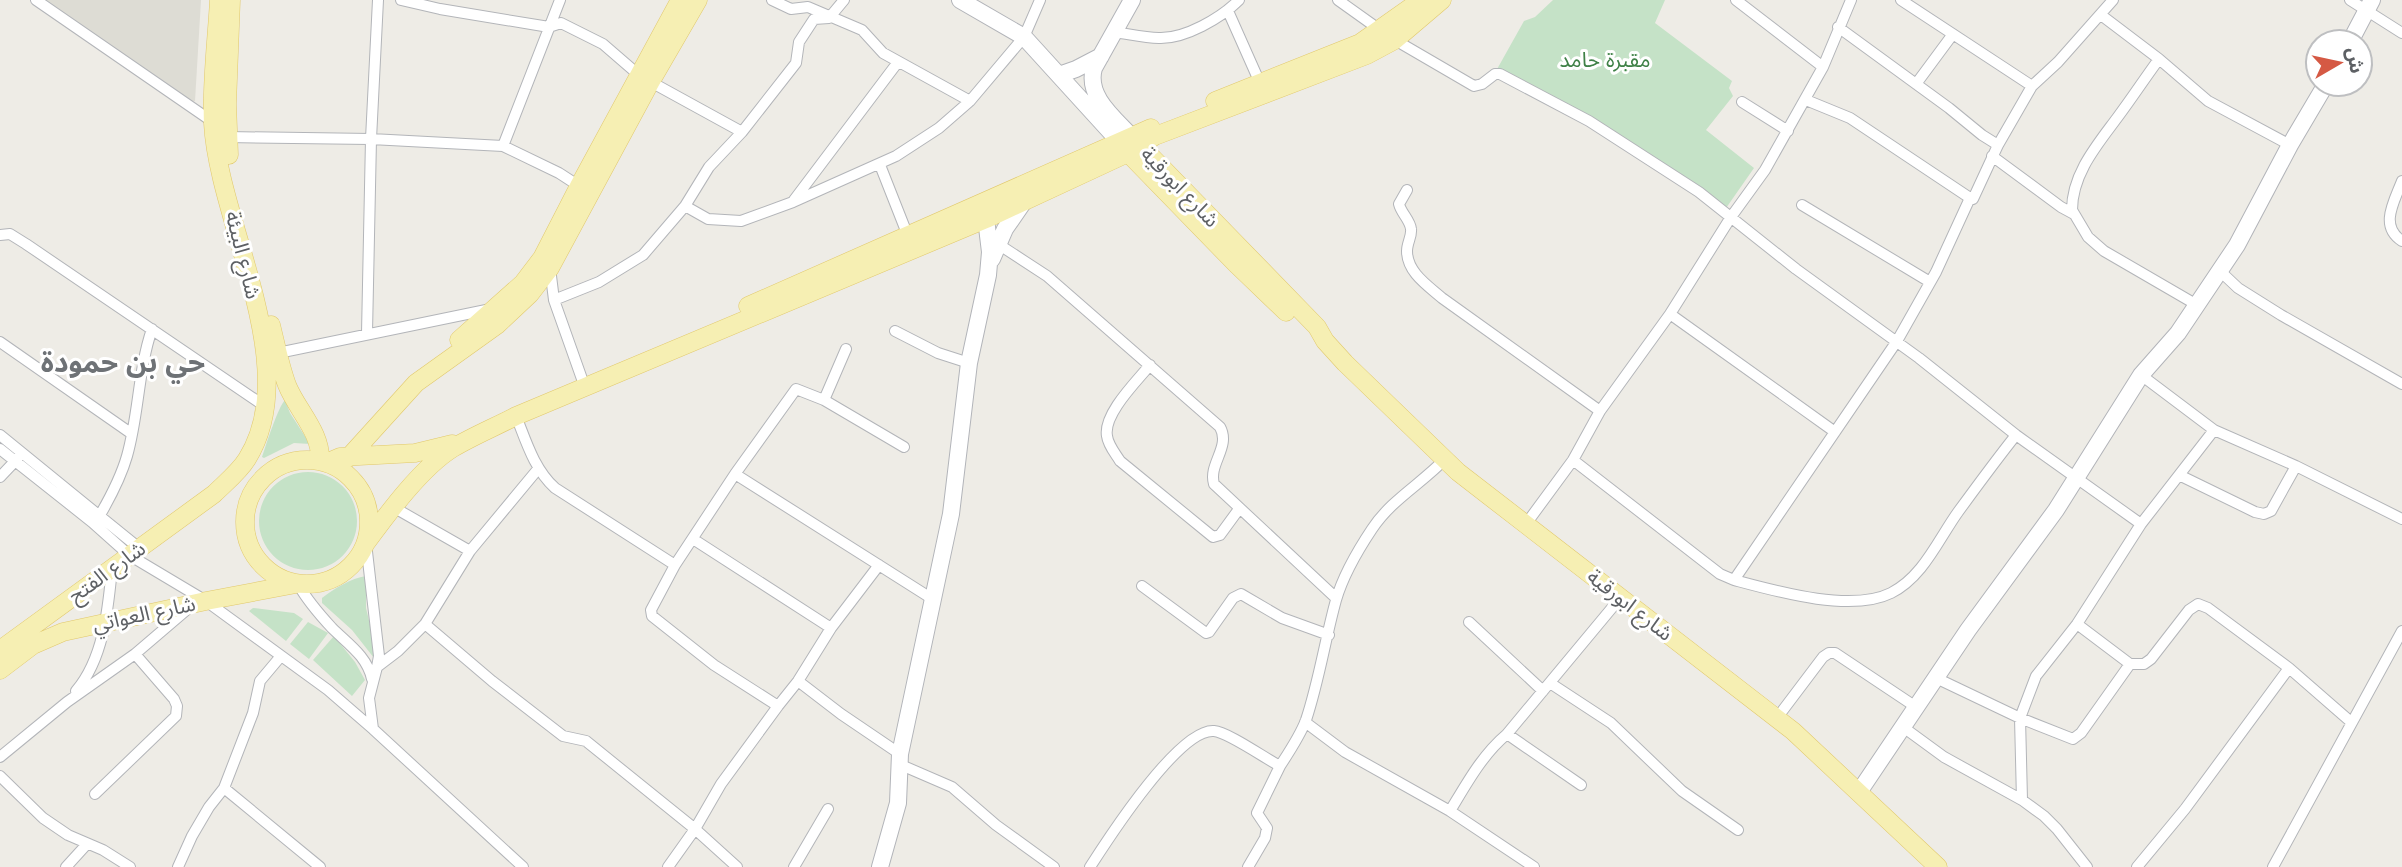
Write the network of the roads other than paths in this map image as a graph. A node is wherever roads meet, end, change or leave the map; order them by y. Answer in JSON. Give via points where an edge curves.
{"nodes":[{"id":1,"x":36,"y":0,"type":"edge"},
{"id":2,"x":219,"y":0,"type":"edge"},
{"id":3,"x":231,"y":0,"type":"edge"},
{"id":4,"x":378,"y":0,"type":"edge"},
{"id":5,"x":401,"y":0,"type":"edge"},
{"id":6,"x":560,"y":0,"type":"edge"},
{"id":7,"x":680,"y":0,"type":"edge"},
{"id":8,"x":698,"y":0,"type":"edge"},
{"id":9,"x":772,"y":0,"type":"edge"},
{"id":10,"x":844,"y":0,"type":"edge"},
{"id":11,"x":960,"y":0,"type":"edge"},
{"id":12,"x":1041,"y":0,"type":"edge"},
{"id":13,"x":1132,"y":0,"type":"edge"},
{"id":14,"x":1239,"y":0,"type":"edge"},
{"id":15,"x":1338,"y":0,"type":"edge"},
{"id":16,"x":1422,"y":0,"type":"edge"},
{"id":17,"x":1442,"y":0,"type":"edge"},
{"id":18,"x":1735,"y":0,"type":"edge"},
{"id":19,"x":1851,"y":0,"type":"edge"},
{"id":20,"x":1901,"y":0,"type":"edge"},
{"id":21,"x":2113,"y":0,"type":"edge"},
{"id":22,"x":2350,"y":0,"type":"edge"},
{"id":23,"x":2370,"y":5,"type":"edge"},
{"id":24,"x":1228,"y":11,"type":"junction"},
{"id":25,"x":2101,"y":15,"type":"junction"},
{"id":26,"x":829,"y":18,"type":"junction"},
{"id":27,"x":549,"y":27,"type":"junction"},
{"id":28,"x":1838,"y":27,"type":"junction"},
{"id":29,"x":2358,"y":28,"type":"edge"},
{"id":30,"x":1114,"y":32,"type":"junction"},
{"id":31,"x":2402,"y":33,"type":"edge"},
{"id":32,"x":1953,"y":34,"type":"junction"},
{"id":33,"x":1388,"y":35,"type":"junction"},
{"id":34,"x":1024,"y":37,"type":"junction"},
{"id":35,"x":1101,"y":56,"type":"junction"},
{"id":36,"x":2159,"y":59,"type":"junction"},
{"id":37,"x":898,"y":62,"type":"junction"},
{"id":38,"x":1823,"y":67,"type":"junction"},
{"id":39,"x":1059,"y":75,"type":"junction"},
{"id":40,"x":645,"y":78,"type":"junction"},
{"id":41,"x":1260,"y":83,"type":"junction"},
{"id":42,"x":1916,"y":84,"type":"junction"},
{"id":43,"x":2032,"y":86,"type":"junction"},
{"id":44,"x":2318,"y":98,"type":"edge"},
{"id":45,"x":1805,"y":100,"type":"junction"},
{"id":46,"x":970,"y":101,"type":"junction"},
{"id":47,"x":1742,"y":102,"type":"dead end"},
{"id":48,"x":213,"y":122,"type":"junction"},
{"id":49,"x":1788,"y":131,"type":"junction"},
{"id":50,"x":742,"y":132,"type":"junction"},
{"id":51,"x":227,"y":137,"type":"junction"},
{"id":52,"x":371,"y":139,"type":"junction"},
{"id":53,"x":1130,"y":144,"type":"junction"},
{"id":54,"x":1998,"y":145,"type":"junction"},
{"id":55,"x":2290,"y":145,"type":"junction"},
{"id":56,"x":503,"y":146,"type":"junction"},
{"id":57,"x":1992,"y":156,"type":"junction"},
{"id":58,"x":880,"y":164,"type":"junction"},
{"id":59,"x":2402,"y":181,"type":"edge"},
{"id":60,"x":579,"y":186,"type":"junction"},
{"id":61,"x":1407,"y":190,"type":"dead end"},
{"id":62,"x":1970,"y":198,"type":"junction"},
{"id":63,"x":793,"y":202,"type":"junction"},
{"id":64,"x":1023,"y":203,"type":"junction"},
{"id":65,"x":1802,"y":205,"type":"dead end"},
{"id":66,"x":685,"y":206,"type":"junction"},
{"id":67,"x":984,"y":211,"type":"junction"},
{"id":68,"x":2074,"y":214,"type":"junction"},
{"id":69,"x":1731,"y":217,"type":"junction"},
{"id":70,"x":0,"y":235,"type":"edge"},
{"id":71,"x":908,"y":236,"type":"junction"},
{"id":72,"x":2402,"y":242,"type":"edge"},
{"id":73,"x":998,"y":244,"type":"junction"},
{"id":74,"x":990,"y":264,"type":"junction"},
{"id":75,"x":550,"y":268,"type":"junction"},
{"id":76,"x":2220,"y":271,"type":"junction"},
{"id":77,"x":1930,"y":282,"type":"junction"},
{"id":78,"x":554,"y":300,"type":"junction"},
{"id":79,"x":2197,"y":305,"type":"junction"},
{"id":80,"x":494,"y":309,"type":"junction"},
{"id":81,"x":1670,"y":314,"type":"junction"},
{"id":82,"x":152,"y":328,"type":"junction"},
{"id":83,"x":895,"y":331,"type":"dead end"},
{"id":84,"x":367,"y":333,"type":"junction"},
{"id":85,"x":1897,"y":341,"type":"junction"},
{"id":86,"x":0,"y":342,"type":"edge"},
{"id":87,"x":846,"y":349,"type":"dead end"},
{"id":88,"x":278,"y":353,"type":"junction"},
{"id":89,"x":970,"y":363,"type":"junction"},
{"id":90,"x":1150,"y":365,"type":"junction"},
{"id":91,"x":2141,"y":375,"type":"junction"},
{"id":92,"x":582,"y":379,"type":"junction"},
{"id":93,"x":2402,"y":384,"type":"edge"},
{"id":94,"x":824,"y":400,"type":"junction"},
{"id":95,"x":267,"y":408,"type":"junction"},
{"id":96,"x":1600,"y":411,"type":"junction"},
{"id":97,"x":516,"y":416,"type":"junction"},
{"id":98,"x":2214,"y":430,"type":"junction"},
{"id":99,"x":1835,"y":432,"type":"junction"},
{"id":100,"x":132,"y":434,"type":"junction"},
{"id":101,"x":0,"y":435,"type":"edge"},
{"id":102,"x":2016,"y":435,"type":"junction"},
{"id":103,"x":904,"y":447,"type":"dead end"},
{"id":104,"x":0,"y":449,"type":"edge"},
{"id":105,"x":351,"y":455,"type":"junction"},
{"id":106,"x":249,"y":456,"type":"junction"},
{"id":107,"x":19,"y":457,"type":"junction"},
{"id":108,"x":1445,"y":459,"type":"junction"},
{"id":109,"x":1573,"y":460,"type":"junction"},
{"id":110,"x":327,"y":463,"type":"junction"},
{"id":111,"x":2297,"y":466,"type":"junction"},
{"id":112,"x":538,"y":469,"type":"junction"},
{"id":113,"x":735,"y":474,"type":"junction"},
{"id":114,"x":2179,"y":475,"type":"junction"},
{"id":115,"x":0,"y":477,"type":"edge"},
{"id":116,"x":2077,"y":479,"type":"junction"},
{"id":117,"x":256,"y":485,"type":"junction"},
{"id":118,"x":214,"y":494,"type":"junction"},
{"id":119,"x":393,"y":507,"type":"junction"},
{"id":120,"x":1239,"y":509,"type":"junction"},
{"id":121,"x":100,"y":515,"type":"junction"},
{"id":122,"x":2402,"y":519,"type":"edge"},
{"id":123,"x":1526,"y":524,"type":"junction"},
{"id":124,"x":2141,"y":524,"type":"junction"},
{"id":125,"x":692,"y":539,"type":"junction"},
{"id":126,"x":366,"y":543,"type":"junction"},
{"id":127,"x":134,"y":551,"type":"junction"},
{"id":128,"x":470,"y":551,"type":"junction"},
{"id":129,"x":675,"y":565,"type":"junction"},
{"id":130,"x":879,"y":565,"type":"junction"},
{"id":131,"x":112,"y":568,"type":"junction"},
{"id":132,"x":1734,"y":580,"type":"junction"},
{"id":133,"x":298,"y":584,"type":"junction"},
{"id":134,"x":1142,"y":586,"type":"dead end"},
{"id":135,"x":1621,"y":597,"type":"junction"},
{"id":136,"x":1336,"y":598,"type":"junction"},
{"id":137,"x":934,"y":600,"type":"junction"},
{"id":138,"x":199,"y":603,"type":"junction"},
{"id":139,"x":105,"y":622,"type":"junction"},
{"id":140,"x":1469,"y":622,"type":"dead end"},
{"id":141,"x":425,"y":624,"type":"junction"},
{"id":142,"x":2077,"y":624,"type":"junction"},
{"id":143,"x":831,"y":628,"type":"junction"},
{"id":144,"x":2402,"y":631,"type":"edge"},
{"id":145,"x":1329,"y":635,"type":"junction"},
{"id":146,"x":2399,"y":645,"type":"edge"},
{"id":147,"x":0,"y":650,"type":"edge"},
{"id":148,"x":135,"y":654,"type":"junction"},
{"id":149,"x":281,"y":656,"type":"junction"},
{"id":150,"x":2130,"y":664,"type":"junction"},
{"id":151,"x":377,"y":667,"type":"junction"},
{"id":152,"x":2289,"y":668,"type":"junction"},
{"id":153,"x":0,"y":670,"type":"edge"},
{"id":154,"x":1936,"y":678,"type":"junction"},
{"id":155,"x":372,"y":680,"type":"junction"},
{"id":156,"x":798,"y":681,"type":"junction"},
{"id":157,"x":1546,"y":687,"type":"junction"},
{"id":158,"x":67,"y":702,"type":"junction"},
{"id":159,"x":778,"y":706,"type":"junction"},
{"id":160,"x":1916,"y":707,"type":"junction"},
{"id":161,"x":1777,"y":718,"type":"junction"},
{"id":162,"x":2020,"y":718,"type":"junction"},
{"id":163,"x":1305,"y":722,"type":"junction"},
{"id":164,"x":2351,"y":722,"type":"junction"},
{"id":165,"x":1903,"y":727,"type":"junction"},
{"id":166,"x":373,"y":729,"type":"junction"},
{"id":167,"x":1507,"y":734,"type":"junction"},
{"id":168,"x":0,"y":757,"type":"edge"},
{"id":169,"x":900,"y":760,"type":"junction"},
{"id":170,"x":1280,"y":766,"type":"junction"},
{"id":171,"x":0,"y":776,"type":"edge"},
{"id":172,"x":1581,"y":785,"type":"dead end"},
{"id":173,"x":223,"y":788,"type":"junction"},
{"id":174,"x":1859,"y":792,"type":"junction"},
{"id":175,"x":95,"y":794,"type":"dead end"},
{"id":176,"x":2022,"y":800,"type":"junction"},
{"id":177,"x":828,"y":809,"type":"dead end"},
{"id":178,"x":1450,"y":811,"type":"junction"},
{"id":179,"x":695,"y":829,"type":"junction"},
{"id":180,"x":1738,"y":830,"type":"dead end"},
{"id":181,"x":87,"y":844,"type":"junction"},
{"id":182,"x":66,"y":867,"type":"edge"},
{"id":183,"x":130,"y":867,"type":"edge"},
{"id":184,"x":178,"y":867,"type":"edge"},
{"id":185,"x":320,"y":867,"type":"edge"},
{"id":186,"x":523,"y":867,"type":"edge"},
{"id":187,"x":668,"y":867,"type":"edge"},
{"id":188,"x":737,"y":867,"type":"edge"},
{"id":189,"x":793,"y":867,"type":"edge"},
{"id":190,"x":880,"y":867,"type":"edge"},
{"id":191,"x":1054,"y":867,"type":"edge"},
{"id":192,"x":1090,"y":867,"type":"edge"},
{"id":193,"x":1248,"y":867,"type":"edge"},
{"id":194,"x":1534,"y":867,"type":"edge"},
{"id":195,"x":1938,"y":867,"type":"edge"},
{"id":196,"x":2087,"y":867,"type":"edge"},
{"id":197,"x":2137,"y":867,"type":"edge"},
{"id":198,"x":2273,"y":867,"type":"edge"}],
"edges":[{"from":1,"to":48,"type":"street"},
{"from":2,"to":48,"type":"main road","name":"شارع البيئة"},
{"from":3,"to":51,"type":"main road","name":"شارع البيئة"},
{"from":4,"to":52,"type":"street"},
{"from":5,"to":27,"type":"street"},
{"from":6,"to":27,"type":"street"},
{"from":7,"to":40,"type":"main road"},
{"from":8,"to":40,"type":"main road"},
{"from":9,"to":26,"type":"street","via":[[791,9],[808,7]]},
{"from":10,"to":26,"type":"street"},
{"from":11,"to":34,"type":"street","name":"شارع ابورقية"},
{"from":12,"to":34,"type":"street"},
{"from":13,"to":30,"type":"street","name":"شارع ابورقية"},
{"from":14,"to":24,"type":"street"},
{"from":15,"to":33,"type":"street"},
{"from":16,"to":33,"type":"main road"},
{"from":17,"to":33,"type":"main road"},
{"from":18,"to":38,"type":"street"},
{"from":19,"to":28,"type":"street"},
{"from":20,"to":32,"type":"street"},
{"from":21,"to":25,"type":"street"},
{"from":22,"to":23,"type":"street"},
{"from":23,"to":29,"type":"street"},
{"from":23,"to":31,"type":"street"},
{"from":24,"to":30,"type":"street","via":[[1199,28],[1161,39]]},
{"from":24,"to":41,"type":"street"},
{"from":25,"to":36,"type":"street"},
{"from":25,"to":43,"type":"street"},
{"from":26,"to":37,"type":"street","via":[[862,30]]},
{"from":26,"to":50,"type":"street","via":[[814,19],[800,42],[796,64]]},
{"from":27,"to":40,"type":"street","via":[[561,23],[603,44]]},
{"from":27,"to":56,"type":"street"},
{"from":28,"to":38,"type":"street"},
{"from":28,"to":42,"type":"street"},
{"from":30,"to":35,"type":"street","name":"شارع ابورقية"},
{"from":32,"to":42,"type":"street"},
{"from":32,"to":43,"type":"street"},
{"from":33,"to":41,"type":"main road"},
{"from":33,"to":53,"type":"main road","via":[[1367,55]]},
{"from":33,"to":69,"type":"street","via":[[1474,86],[1497,73],[1571,111],[1659,165]]},
{"from":34,"to":39,"type":"street","name":"شارع ابورقية"},
{"from":34,"to":46,"type":"street"},
{"from":35,"to":39,"type":"street"},
{"from":35,"to":53,"type":"street","name":"شارع ابورقية","via":[[1091,76],[1095,94]]},
{"from":36,"to":55,"type":"street","via":[[2208,101]]},
{"from":36,"to":68,"type":"street","via":[[2097,141],[2074,193]]},
{"from":37,"to":46,"type":"street"},
{"from":37,"to":63,"type":"street"},
{"from":38,"to":45,"type":"street"},
{"from":39,"to":53,"type":"street","name":"شارع ابورقية","via":[[1079,100]]},
{"from":40,"to":50,"type":"street"},
{"from":40,"to":60,"type":"main road"},
{"from":40,"to":75,"type":"main road"},
{"from":41,"to":53,"type":"main road"},
{"from":42,"to":54,"type":"street"},
{"from":43,"to":54,"type":"street"},
{"from":44,"to":55,"type":"street"},
{"from":45,"to":49,"type":"street"},
{"from":45,"to":62,"type":"street","via":[[1850,118]]},
{"from":46,"to":58,"type":"street","via":[[939,128]]},
{"from":47,"to":49,"type":"street"},
{"from":48,"to":95,"type":"main road","name":"شارع البيئة","via":[[264,346]]},
{"from":49,"to":69,"type":"street"},
{"from":50,"to":66,"type":"street","via":[[709,167]]},
{"from":51,"to":52,"type":"street"},
{"from":51,"to":88,"type":"main road","name":"شارع البيئة"},
{"from":52,"to":56,"type":"street"},
{"from":52,"to":84,"type":"street"},
{"from":53,"to":64,"type":"main road"},
{"from":53,"to":67,"type":"main road"},
{"from":53,"to":108,"type":"main road","name":"شارع ابورقية","via":[[1245,273],[1310,334],[1325,341]]},
{"from":54,"to":57,"type":"street"},
{"from":55,"to":76,"type":"street"},
{"from":56,"to":60,"type":"street"},
{"from":57,"to":62,"type":"street"},
{"from":57,"to":68,"type":"street"},
{"from":58,"to":63,"type":"street"},
{"from":58,"to":71,"type":"street"},
{"from":59,"to":72,"type":"street","via":[[2389,223]]},
{"from":60,"to":80,"type":"main road","via":[[542,258]]},
{"from":61,"to":96,"type":"street","via":[[1399,204],[1411,231],[1407,253],[1419,277]]},
{"from":62,"to":77,"type":"street"},
{"from":63,"to":66,"type":"street","via":[[734,222],[708,219]]},
{"from":64,"to":67,"type":"main road"},
{"from":64,"to":73,"type":"street"},
{"from":65,"to":77,"type":"street"},
{"from":66,"to":78,"type":"street","via":[[643,255],[599,282]]},
{"from":67,"to":71,"type":"main road"},
{"from":67,"to":74,"type":"street"},
{"from":67,"to":97,"type":"main road"},
{"from":68,"to":79,"type":"street","via":[[2088,237],[2104,251]]},
{"from":69,"to":81,"type":"street"},
{"from":69,"to":85,"type":"street"},
{"from":70,"to":82,"type":"street","via":[[10,234]]},
{"from":71,"to":92,"type":"main road"},
{"from":73,"to":74,"type":"street"},
{"from":73,"to":90,"type":"street","via":[[1047,276]]},
{"from":74,"to":89,"type":"street"},
{"from":75,"to":78,"type":"street"},
{"from":75,"to":105,"type":"main road","via":[[498,326],[416,383]]},
{"from":76,"to":79,"type":"street"},
{"from":76,"to":93,"type":"street","via":[[2281,315]]},
{"from":77,"to":85,"type":"street"},
{"from":78,"to":92,"type":"street"},
{"from":79,"to":91,"type":"street"},
{"from":80,"to":84,"type":"street"},
{"from":80,"to":110,"type":"main road"},
{"from":81,"to":96,"type":"street"},
{"from":81,"to":99,"type":"street"},
{"from":82,"to":95,"type":"street"},
{"from":82,"to":100,"type":"street"},
{"from":83,"to":89,"type":"street"},
{"from":84,"to":88,"type":"street"},
{"from":85,"to":99,"type":"street"},
{"from":85,"to":102,"type":"street"},
{"from":86,"to":100,"type":"street"},
{"from":87,"to":94,"type":"street"},
{"from":88,"to":110,"type":"main road","name":"شارع البيئة","via":[[295,403]]},
{"from":89,"to":137,"type":"street","via":[[951,514]]},
{"from":90,"to":120,"type":"street","via":[[1220,427],[1224,439],[1214,485]]},
{"from":90,"to":120,"type":"street","via":[[1109,419],[1111,447],[1120,461],[1213,537],[1220,536]]},
{"from":91,"to":98,"type":"street"},
{"from":91,"to":116,"type":"street"},
{"from":92,"to":105,"type":"main road","via":[[443,447],[415,453]]},
{"from":94,"to":103,"type":"street"},
{"from":94,"to":113,"type":"street","via":[[794,390]]},
{"from":95,"to":106,"type":"main road","name":"شارع البيئة"},
{"from":96,"to":109,"type":"street"},
{"from":97,"to":112,"type":"street"},
{"from":97,"to":119,"type":"main road","via":[[445,454]]},
{"from":98,"to":111,"type":"street"},
{"from":98,"to":114,"type":"street"},
{"from":99,"to":132,"type":"street"},
{"from":100,"to":121,"type":"street","via":[[117,485]]},
{"from":101,"to":107,"type":"street"},
{"from":102,"to":116,"type":"street"},
{"from":102,"to":132,"type":"street","via":[[1911,581],[1889,594],[1844,601]]},
{"from":104,"to":107,"type":"street"},
{"from":105,"to":110,"type":"main road"},
{"from":106,"to":117,"type":"main road"},
{"from":106,"to":118,"type":"main road","name":"شارع البيئة"},
{"from":107,"to":115,"type":"street"},
{"from":107,"to":121,"type":"street"},
{"from":107,"to":127,"type":"street","via":[[92,522]]},
{"from":108,"to":123,"type":"main road","name":"شارع ابورقية"},
{"from":108,"to":136,"type":"street","via":[[1383,514]]},
{"from":109,"to":123,"type":"street"},
{"from":109,"to":132,"type":"street","via":[[1720,574]]},
{"from":110,"to":117,"type":"main road","via":[[294,461]]},
{"from":110,"to":126,"type":"main road","via":[[356,485],[368,508]]},
{"from":111,"to":114,"type":"street","via":[[2271,511],[2264,514]]},
{"from":111,"to":122,"type":"street"},
{"from":112,"to":128,"type":"street"},
{"from":112,"to":129,"type":"street","via":[[555,488]]},
{"from":113,"to":125,"type":"street"},
{"from":113,"to":130,"type":"street"},
{"from":114,"to":124,"type":"street"},
{"from":116,"to":124,"type":"street"},
{"from":116,"to":154,"type":"street"},
{"from":117,"to":118,"type":"main road"},
{"from":117,"to":133,"type":"main road","via":[[245,519],[254,554],[280,579]]},
{"from":118,"to":127,"type":"main road","name":"شارع الفتح"},
{"from":119,"to":126,"type":"main road"},
{"from":119,"to":128,"type":"street"},
{"from":120,"to":136,"type":"street"},
{"from":121,"to":127,"type":"street"},
{"from":123,"to":135,"type":"main road","name":"شارع ابورقية"},
{"from":124,"to":142,"type":"street"},
{"from":125,"to":129,"type":"street"},
{"from":125,"to":143,"type":"street"},
{"from":126,"to":133,"type":"main road","via":[[346,571],[323,582]]},
{"from":126,"to":151,"type":"street"},
{"from":127,"to":131,"type":"main road","name":"شارع الفتح"},
{"from":127,"to":138,"type":"street"},
{"from":128,"to":141,"type":"street"},
{"from":129,"to":159,"type":"street","via":[[652,616],[714,665]]},
{"from":130,"to":137,"type":"street"},
{"from":130,"to":143,"type":"street"},
{"from":131,"to":139,"type":"street"},
{"from":131,"to":147,"type":"main road","name":"شارع الفتح"},
{"from":133,"to":138,"type":"main road","name":"شارع العواتي"},
{"from":133,"to":155,"type":"street","via":[[313,607],[357,651]]},
{"from":134,"to":145,"type":"street","via":[[1206,633],[1241,594],[1282,618]]},
{"from":135,"to":157,"type":"street"},
{"from":135,"to":161,"type":"main road","name":"شارع ابورقية"},
{"from":136,"to":145,"type":"street"},
{"from":137,"to":169,"type":"street"},
{"from":138,"to":139,"type":"main road","name":"شارع العواتي"},
{"from":138,"to":148,"type":"street"},
{"from":138,"to":149,"type":"street"},
{"from":139,"to":153,"type":"main road","name":"شارع العواتي","via":[[49,637]]},
{"from":139,"to":158,"type":"street","via":[[93,664]]},
{"from":140,"to":157,"type":"street"},
{"from":141,"to":151,"type":"street"},
{"from":141,"to":179,"type":"street","via":[[519,703],[563,736],[586,741]]},
{"from":142,"to":150,"type":"street"},
{"from":142,"to":162,"type":"street","via":[[2036,676]]},
{"from":143,"to":156,"type":"street"},
{"from":144,"to":146,"type":"street"},
{"from":145,"to":163,"type":"street"},
{"from":146,"to":164,"type":"street"},
{"from":148,"to":158,"type":"street"},
{"from":148,"to":175,"type":"street","via":[[174,699],[176,716]]},
{"from":149,"to":166,"type":"street"},
{"from":149,"to":173,"type":"street","via":[[260,681],[253,713]]},
{"from":150,"to":152,"type":"street","via":[[2151,659],[2198,604]]},
{"from":150,"to":162,"type":"street","via":[[2073,739]]},
{"from":151,"to":155,"type":"street"},
{"from":152,"to":164,"type":"street"},
{"from":152,"to":197,"type":"street"},
{"from":154,"to":160,"type":"street"},
{"from":154,"to":162,"type":"street"},
{"from":155,"to":166,"type":"street","via":[[369,708]]},
{"from":156,"to":159,"type":"street"},
{"from":156,"to":169,"type":"street"},
{"from":157,"to":167,"type":"street"},
{"from":157,"to":180,"type":"street","via":[[1611,723],[1672,783]]},
{"from":158,"to":168,"type":"street"},
{"from":159,"to":179,"type":"street","via":[[721,784]]},
{"from":160,"to":161,"type":"street","via":[[1829,653]]},
{"from":160,"to":165,"type":"street"},
{"from":161,"to":174,"type":"main road","name":"شارع ابورقية"},
{"from":162,"to":176,"type":"street"},
{"from":163,"to":170,"type":"street"},
{"from":163,"to":178,"type":"street","via":[[1345,752]]},
{"from":164,"to":198,"type":"street"},
{"from":165,"to":174,"type":"street"},
{"from":165,"to":176,"type":"street","via":[[1944,757]]},
{"from":166,"to":186,"type":"street"},
{"from":167,"to":172,"type":"street"},
{"from":167,"to":178,"type":"street","via":[[1480,763]]},
{"from":169,"to":190,"type":"street","via":[[898,803]]},
{"from":169,"to":191,"type":"street","via":[[952,787]]},
{"from":170,"to":192,"type":"street","via":[[1224,734],[1206,732],[1157,773]]},
{"from":170,"to":193,"type":"street","via":[[1258,813],[1267,828],[1265,838]]},
{"from":171,"to":181,"type":"street","via":[[43,818]]},
{"from":173,"to":184,"type":"street"},
{"from":173,"to":185,"type":"street"},
{"from":174,"to":195,"type":"main road","name":"شارع ابورقية"},
{"from":176,"to":196,"type":"street","via":[[2057,829]]},
{"from":177,"to":189,"type":"street"},
{"from":178,"to":194,"type":"street"},
{"from":179,"to":187,"type":"street"},
{"from":179,"to":188,"type":"street"},
{"from":181,"to":182,"type":"street"},
{"from":181,"to":183,"type":"street"}]}
